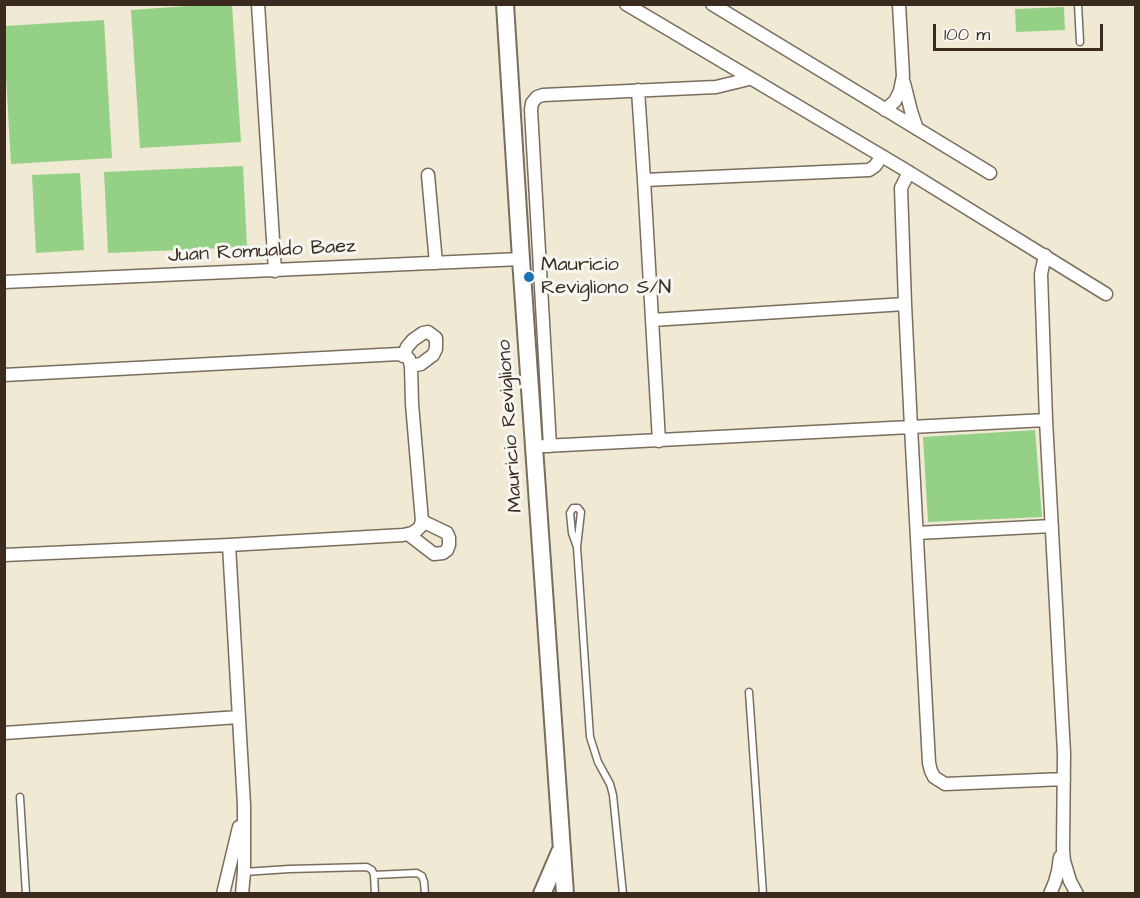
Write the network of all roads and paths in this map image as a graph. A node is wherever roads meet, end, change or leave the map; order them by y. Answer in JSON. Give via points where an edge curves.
{"nodes":[{"id":1,"x":258,"y":4,"type":"edge"},
{"id":2,"x":505,"y":4,"type":"edge"},
{"id":3,"x":626,"y":4,"type":"edge"},
{"id":4,"x":712,"y":4,"type":"edge"},
{"id":5,"x":899,"y":4,"type":"edge"},
{"id":6,"x":1078,"y":4,"type":"edge"},
{"id":7,"x":1080,"y":42,"type":"dead end"},
{"id":8,"x":903,"y":76,"type":"junction"},
{"id":9,"x":749,"y":79,"type":"junction"},
{"id":10,"x":638,"y":90,"type":"junction"},
{"id":11,"x":885,"y":110,"type":"junction"},
{"id":12,"x":917,"y":129,"type":"junction"},
{"id":13,"x":882,"y":156,"type":"junction"},
{"id":14,"x":909,"y":172,"type":"junction"},
{"id":15,"x":990,"y":174,"type":"dead end"},
{"id":16,"x":428,"y":175,"type":"dead end"},
{"id":17,"x":644,"y":180,"type":"junction"},
{"id":18,"x":1045,"y":255,"type":"junction"},
{"id":19,"x":521,"y":259,"type":"junction"},
{"id":20,"x":436,"y":263,"type":"junction"},
{"id":21,"x":275,"y":271,"type":"junction"},
{"id":22,"x":4,"y":282,"type":"edge"},
{"id":23,"x":1106,"y":294,"type":"dead end"},
{"id":24,"x":905,"y":304,"type":"junction"},
{"id":25,"x":652,"y":320,"type":"junction"},
{"id":26,"x":403,"y":356,"type":"junction"},
{"id":27,"x":411,"y":366,"type":"junction"},
{"id":28,"x":4,"y":375,"type":"edge"},
{"id":29,"x":1046,"y":420,"type":"junction"},
{"id":30,"x":911,"y":427,"type":"junction"},
{"id":31,"x":659,"y":441,"type":"junction"},
{"id":32,"x":542,"y":446,"type":"junction"},
{"id":33,"x":422,"y":521,"type":"junction"},
{"id":34,"x":1052,"y":526,"type":"junction"},
{"id":35,"x":917,"y":533,"type":"junction"},
{"id":36,"x":408,"y":534,"type":"junction"},
{"id":37,"x":229,"y":545,"type":"junction"},
{"id":38,"x":577,"y":547,"type":"junction"},
{"id":39,"x":4,"y":555,"type":"edge"},
{"id":40,"x":749,"y":692,"type":"dead end"},
{"id":41,"x":239,"y":717,"type":"junction"},
{"id":42,"x":4,"y":733,"type":"edge"},
{"id":43,"x":1064,"y":779,"type":"junction"},
{"id":44,"x":20,"y":797,"type":"dead end"},
{"id":45,"x":244,"y":805,"type":"junction"},
{"id":46,"x":1063,"y":823,"type":"junction"},
{"id":47,"x":562,"y":845,"type":"junction"},
{"id":48,"x":244,"y":872,"type":"junction"},
{"id":49,"x":374,"y":875,"type":"junction"},
{"id":50,"x":1070,"y":880,"type":"junction"},
{"id":51,"x":1052,"y":888,"type":"edge"},
{"id":52,"x":26,"y":894,"type":"edge"},
{"id":53,"x":223,"y":894,"type":"edge"},
{"id":54,"x":242,"y":894,"type":"edge"},
{"id":55,"x":375,"y":894,"type":"edge"},
{"id":56,"x":425,"y":894,"type":"edge"},
{"id":57,"x":542,"y":894,"type":"edge"},
{"id":58,"x":565,"y":894,"type":"edge"},
{"id":59,"x":623,"y":894,"type":"edge"},
{"id":60,"x":763,"y":894,"type":"edge"},
{"id":61,"x":1077,"y":894,"type":"edge"}],
"edges":[{"from":1,"to":21,"type":"street"},
{"from":2,"to":19,"type":"main road","name":"Mauricio Revigliono"},
{"from":3,"to":9,"type":"street"},
{"from":4,"to":11,"type":"street"},
{"from":5,"to":8,"type":"street"},
{"from":6,"to":7,"type":"lane"},
{"from":8,"to":11,"type":"street","via":[[895,101]]},
{"from":8,"to":12,"type":"street"},
{"from":9,"to":10,"type":"street","via":[[716,87]]},
{"from":9,"to":13,"type":"street"},
{"from":10,"to":17,"type":"street"},
{"from":10,"to":32,"type":"street","via":[[543,95],[532,103]]},
{"from":11,"to":12,"type":"street"},
{"from":12,"to":15,"type":"street"},
{"from":13,"to":14,"type":"street"},
{"from":13,"to":17,"type":"street","via":[[869,170]]},
{"from":14,"to":18,"type":"street"},
{"from":14,"to":24,"type":"street","via":[[901,188]]},
{"from":16,"to":20,"type":"street"},
{"from":17,"to":25,"type":"street"},
{"from":18,"to":23,"type":"street"},
{"from":18,"to":29,"type":"street","via":[[1041,274]]},
{"from":19,"to":20,"type":"street","name":"Juan Romualdo Baez"},
{"from":19,"to":32,"type":"main road","name":"Mauricio Revigliono"},
{"from":20,"to":21,"type":"street","name":"Juan Romualdo Baez"},
{"from":21,"to":22,"type":"street","name":"Juan Romualdo Baez"},
{"from":24,"to":25,"type":"street"},
{"from":24,"to":30,"type":"street"},
{"from":25,"to":31,"type":"street"},
{"from":26,"to":27,"type":"street"},
{"from":26,"to":27,"type":"street","via":[[423,333],[436,338],[433,355]]},
{"from":26,"to":28,"type":"street"},
{"from":27,"to":33,"type":"street"},
{"from":29,"to":30,"type":"street"},
{"from":29,"to":34,"type":"street"},
{"from":30,"to":31,"type":"street"},
{"from":30,"to":35,"type":"street"},
{"from":31,"to":32,"type":"street"},
{"from":32,"to":47,"type":"main road","name":"Mauricio Revigliono"},
{"from":33,"to":36,"type":"street","via":[[417,530]]},
{"from":33,"to":36,"type":"street","via":[[447,533],[449,545],[443,554],[434,554]]},
{"from":34,"to":35,"type":"street"},
{"from":34,"to":43,"type":"street"},
{"from":35,"to":43,"type":"street","via":[[929,763],[934,777],[945,784]]},
{"from":36,"to":37,"type":"street"},
{"from":37,"to":39,"type":"street"},
{"from":37,"to":41,"type":"street"},
{"from":38,"to":38,"type":"lane","via":[[581,512],[573,508],[572,533]]},
{"from":38,"to":59,"type":"lane","via":[[590,737],[613,795]]},
{"from":40,"to":60,"type":"lane"},
{"from":41,"to":42,"type":"street"},
{"from":41,"to":45,"type":"street"},
{"from":43,"to":46,"type":"street"},
{"from":44,"to":52,"type":"lane"},
{"from":45,"to":48,"type":"street"},
{"from":45,"to":53,"type":"street"},
{"from":46,"to":50,"type":"street","via":[[1064,861]]},
{"from":46,"to":51,"type":"street","via":[[1058,871]]},
{"from":47,"to":57,"type":"main road","name":"Mauricio Revigliono"},
{"from":47,"to":58,"type":"main road","name":"Mauricio Revigliono"},
{"from":48,"to":49,"type":"lane","via":[[367,867]]},
{"from":48,"to":54,"type":"street"},
{"from":49,"to":55,"type":"lane"},
{"from":49,"to":56,"type":"lane","via":[[417,873],[422,876]]},
{"from":50,"to":51,"type":"street","via":[[1060,879]]},
{"from":50,"to":61,"type":"street"}]}
